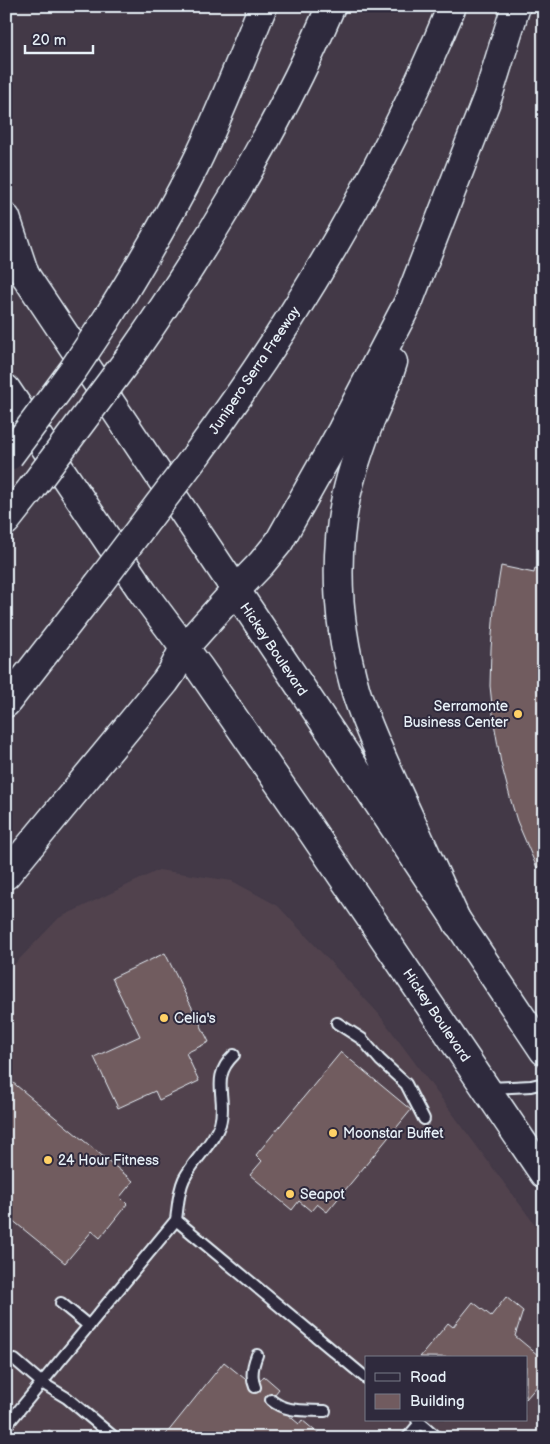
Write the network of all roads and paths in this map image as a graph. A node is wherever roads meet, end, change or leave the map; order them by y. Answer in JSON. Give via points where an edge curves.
{"nodes":[{"id":1,"x":263,"y":6,"type":"edge"},
{"id":2,"x":331,"y":6,"type":"edge"},
{"id":3,"x":452,"y":6,"type":"edge"},
{"id":4,"x":516,"y":6,"type":"edge"},
{"id":5,"x":6,"y":218,"type":"edge"},
{"id":6,"x":6,"y":247,"type":"edge"},
{"id":7,"x":25,"y":274,"type":"junction"},
{"id":8,"x":408,"y":302,"type":"junction"},
{"id":9,"x":6,"y":389,"type":"edge"},
{"id":10,"x":8,"y":458,"type":"edge"},
{"id":11,"x":6,"y":521,"type":"edge"},
{"id":12,"x":235,"y":591,"type":"junction"},
{"id":13,"x":184,"y":648,"type":"junction"},
{"id":14,"x":6,"y":703,"type":"edge"},
{"id":15,"x":6,"y":875,"type":"edge"},
{"id":16,"x":458,"y":924,"type":"junction"},
{"id":17,"x":338,"y":1023,"type":"dead end"},
{"id":18,"x":544,"y":1051,"type":"edge"},
{"id":19,"x":234,"y":1055,"type":"dead end"},
{"id":20,"x":544,"y":1082,"type":"edge"},
{"id":21,"x":486,"y":1088,"type":"junction"},
{"id":22,"x":424,"y":1118,"type":"dead end"},
{"id":23,"x":544,"y":1174,"type":"edge"},
{"id":24,"x":176,"y":1220,"type":"junction"},
{"id":25,"x":61,"y":1303,"type":"dead end"},
{"id":26,"x":89,"y":1326,"type":"junction"},
{"id":27,"x":257,"y":1355,"type":"dead end"},
{"id":28,"x":15,"y":1360,"type":"dead end"},
{"id":29,"x":365,"y":1377,"type":"edge"},
{"id":30,"x":42,"y":1383,"type":"junction"},
{"id":31,"x":256,"y":1386,"type":"dead end"},
{"id":32,"x":271,"y":1400,"type":"dead end"},
{"id":33,"x":325,"y":1411,"type":"dead end"},
{"id":34,"x":417,"y":1422,"type":"edge"},
{"id":35,"x":419,"y":1422,"type":"edge"},
{"id":36,"x":6,"y":1426,"type":"edge"},
{"id":37,"x":114,"y":1438,"type":"edge"},
{"id":38,"x":407,"y":1438,"type":"edge"},
{"id":39,"x":438,"y":1438,"type":"edge"}],
"edges":[{"from":1,"to":10,"type":"main road","bridge":true,"via":[[195,165],[152,244],[105,322]]},
{"from":2,"to":11,"type":"main road","bridge":true,"via":[[284,105],[186,276],[129,358]]},
{"from":3,"to":14,"type":"main road","name":"Junipero Serra Freeway","bridge":true,"via":[[408,106],[342,231],[265,358],[197,454]]},
{"from":4,"to":8,"type":"main road","via":[[486,104]]},
{"from":5,"to":7,"type":"main road"},
{"from":6,"to":7,"type":"main road","name":"Hickey Boulevard"},
{"from":7,"to":12,"type":"main road","name":"Hickey Boulevard"},
{"from":8,"to":12,"type":"main road","via":[[286,531],[266,559]]},
{"from":8,"to":16,"type":"main road","via":[[389,377],[360,448],[346,498],[339,564],[341,618],[352,674],[370,731]]},
{"from":9,"to":13,"type":"main road","name":"Hickey Boulevard","via":[[138,586]]},
{"from":12,"to":13,"type":"main road"},
{"from":12,"to":16,"type":"main road","name":"Hickey Boulevard"},
{"from":13,"to":15,"type":"main road","via":[[165,682]]},
{"from":13,"to":21,"type":"main road","name":"Hickey Boulevard"},
{"from":16,"to":18,"type":"main road","name":"Hickey Boulevard"},
{"from":17,"to":22,"type":"lane","via":[[362,1040],[406,1084]]},
{"from":19,"to":24,"type":"lane","via":[[227,1061],[220,1078],[220,1122],[184,1179]]},
{"from":20,"to":21,"type":"lane","via":[[531,1086]]},
{"from":21,"to":23,"type":"main road","name":"Hickey Boulevard"},
{"from":24,"to":26,"type":"lane"},
{"from":24,"to":29,"type":"lane"},
{"from":25,"to":26,"type":"lane"},
{"from":26,"to":30,"type":"lane"},
{"from":27,"to":31,"type":"lane","via":[[252,1374]]},
{"from":28,"to":30,"type":"lane"},
{"from":30,"to":36,"type":"lane"},
{"from":30,"to":37,"type":"lane","via":[[67,1398]]},
{"from":32,"to":33,"type":"lane","via":[[286,1409]]},
{"from":34,"to":38,"type":"lane"},
{"from":35,"to":39,"type":"lane"}]}
